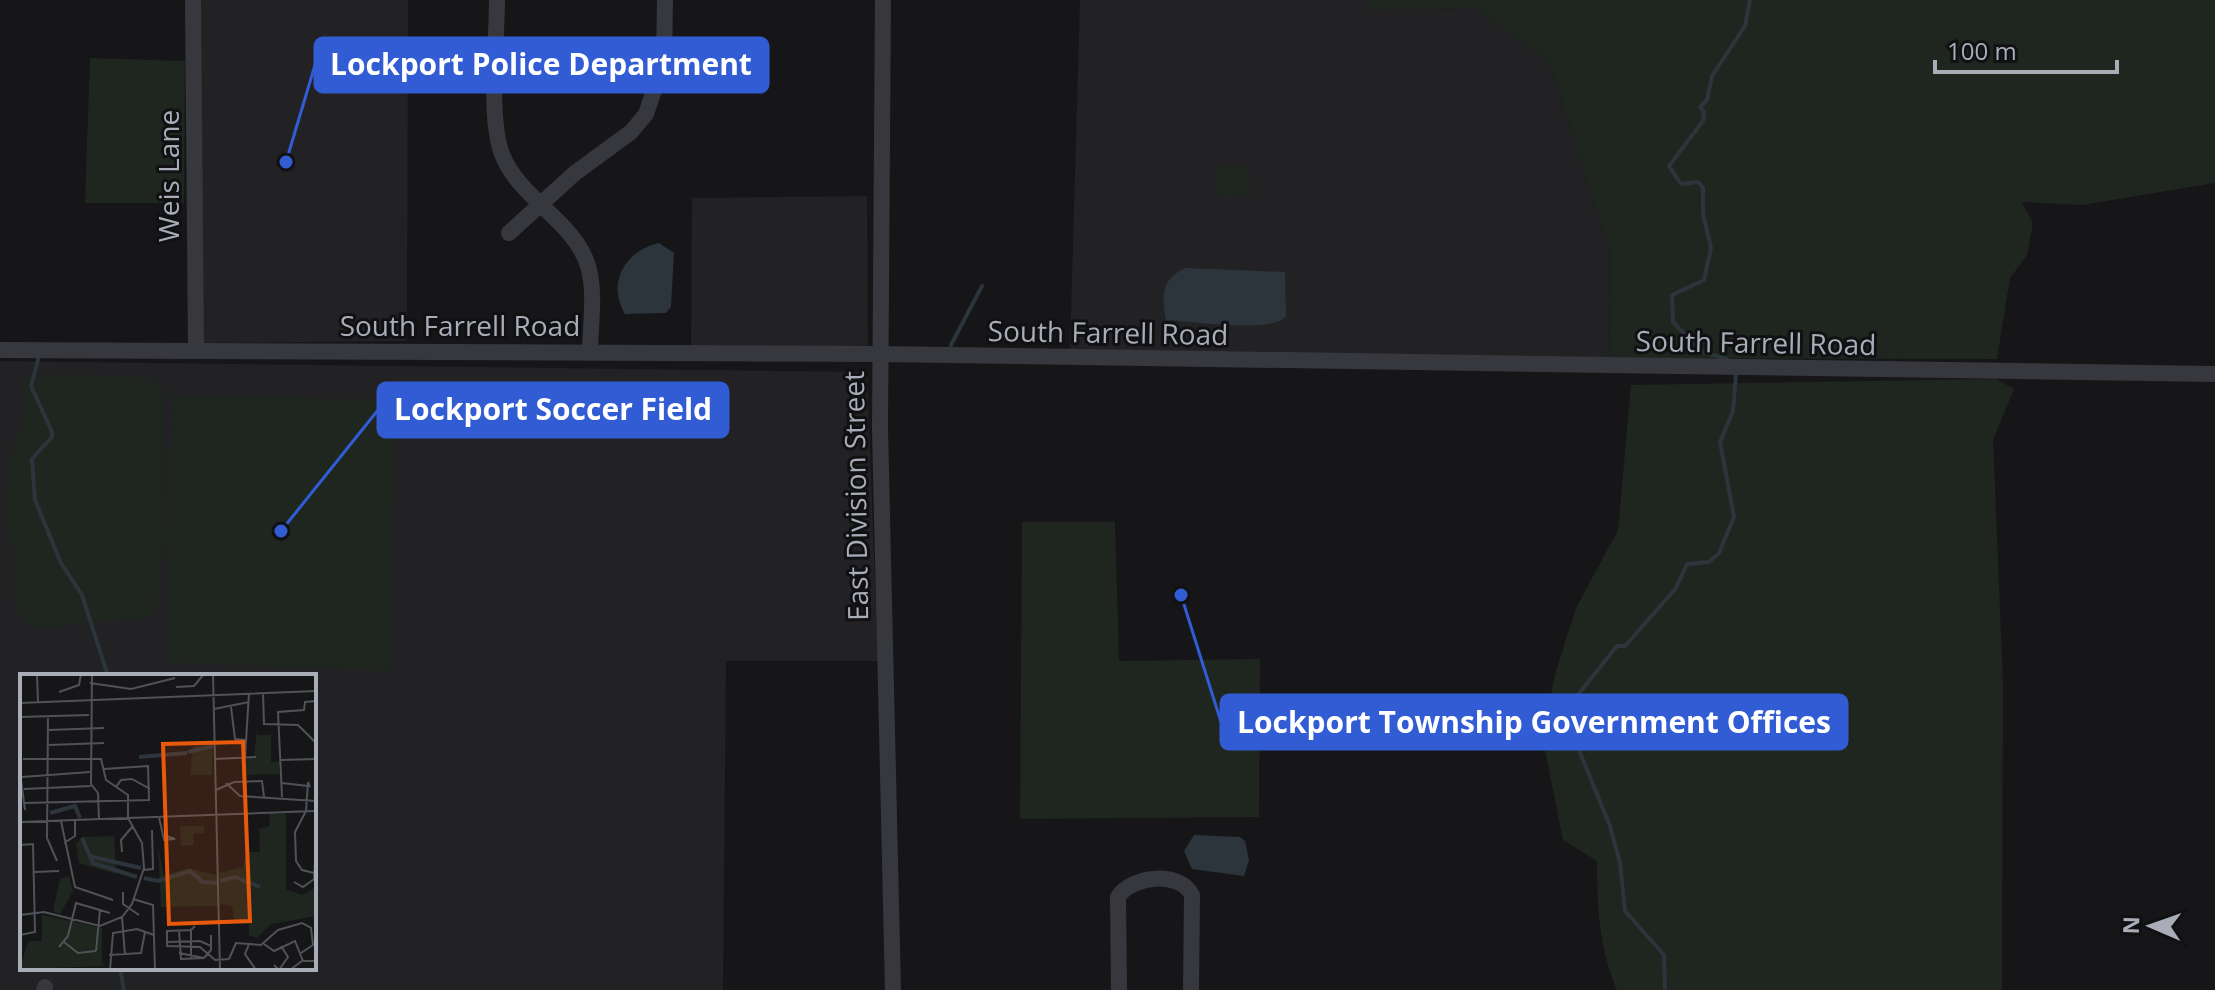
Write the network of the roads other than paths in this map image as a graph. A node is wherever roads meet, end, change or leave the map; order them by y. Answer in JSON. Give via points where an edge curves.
{"nodes":[{"id":1,"x":193,"y":0,"type":"edge"},
{"id":2,"x":497,"y":0,"type":"edge"},
{"id":3,"x":665,"y":0,"type":"edge"},
{"id":4,"x":883,"y":0,"type":"edge"},
{"id":5,"x":540,"y":204,"type":"junction"},
{"id":6,"x":509,"y":233,"type":"dead end"},
{"id":7,"x":0,"y":350,"type":"edge"},
{"id":8,"x":196,"y":351,"type":"junction"},
{"id":9,"x":590,"y":353,"type":"junction"},
{"id":10,"x":879,"y":354,"type":"junction"},
{"id":11,"x":2215,"y":374,"type":"edge"},
{"id":12,"x":893,"y":990,"type":"edge"},
{"id":13,"x":1119,"y":990,"type":"edge"},
{"id":14,"x":1191,"y":990,"type":"edge"}],
"edges":[{"from":1,"to":8,"type":"street","name":"Weis Lane"},
{"from":2,"to":5,"type":"street","via":[[496,129],[503,155]]},
{"from":3,"to":5,"type":"street","via":[[664,61],[646,114],[611,149]]},
{"from":4,"to":10,"type":"street","name":"East Division Street"},
{"from":5,"to":6,"type":"street"},
{"from":5,"to":9,"type":"street","via":[[575,240],[588,267]]},
{"from":7,"to":8,"type":"street","name":"South Farrell Road"},
{"from":8,"to":9,"type":"street","name":"South Farrell Road"},
{"from":9,"to":10,"type":"street","name":"South Farrell Road"},
{"from":10,"to":11,"type":"street","name":"South Farrell Road"},
{"from":10,"to":12,"type":"street","name":"East Division Street"},
{"from":13,"to":14,"type":"street","via":[[1118,897],[1135,881],[1176,880],[1192,895]]}]}
